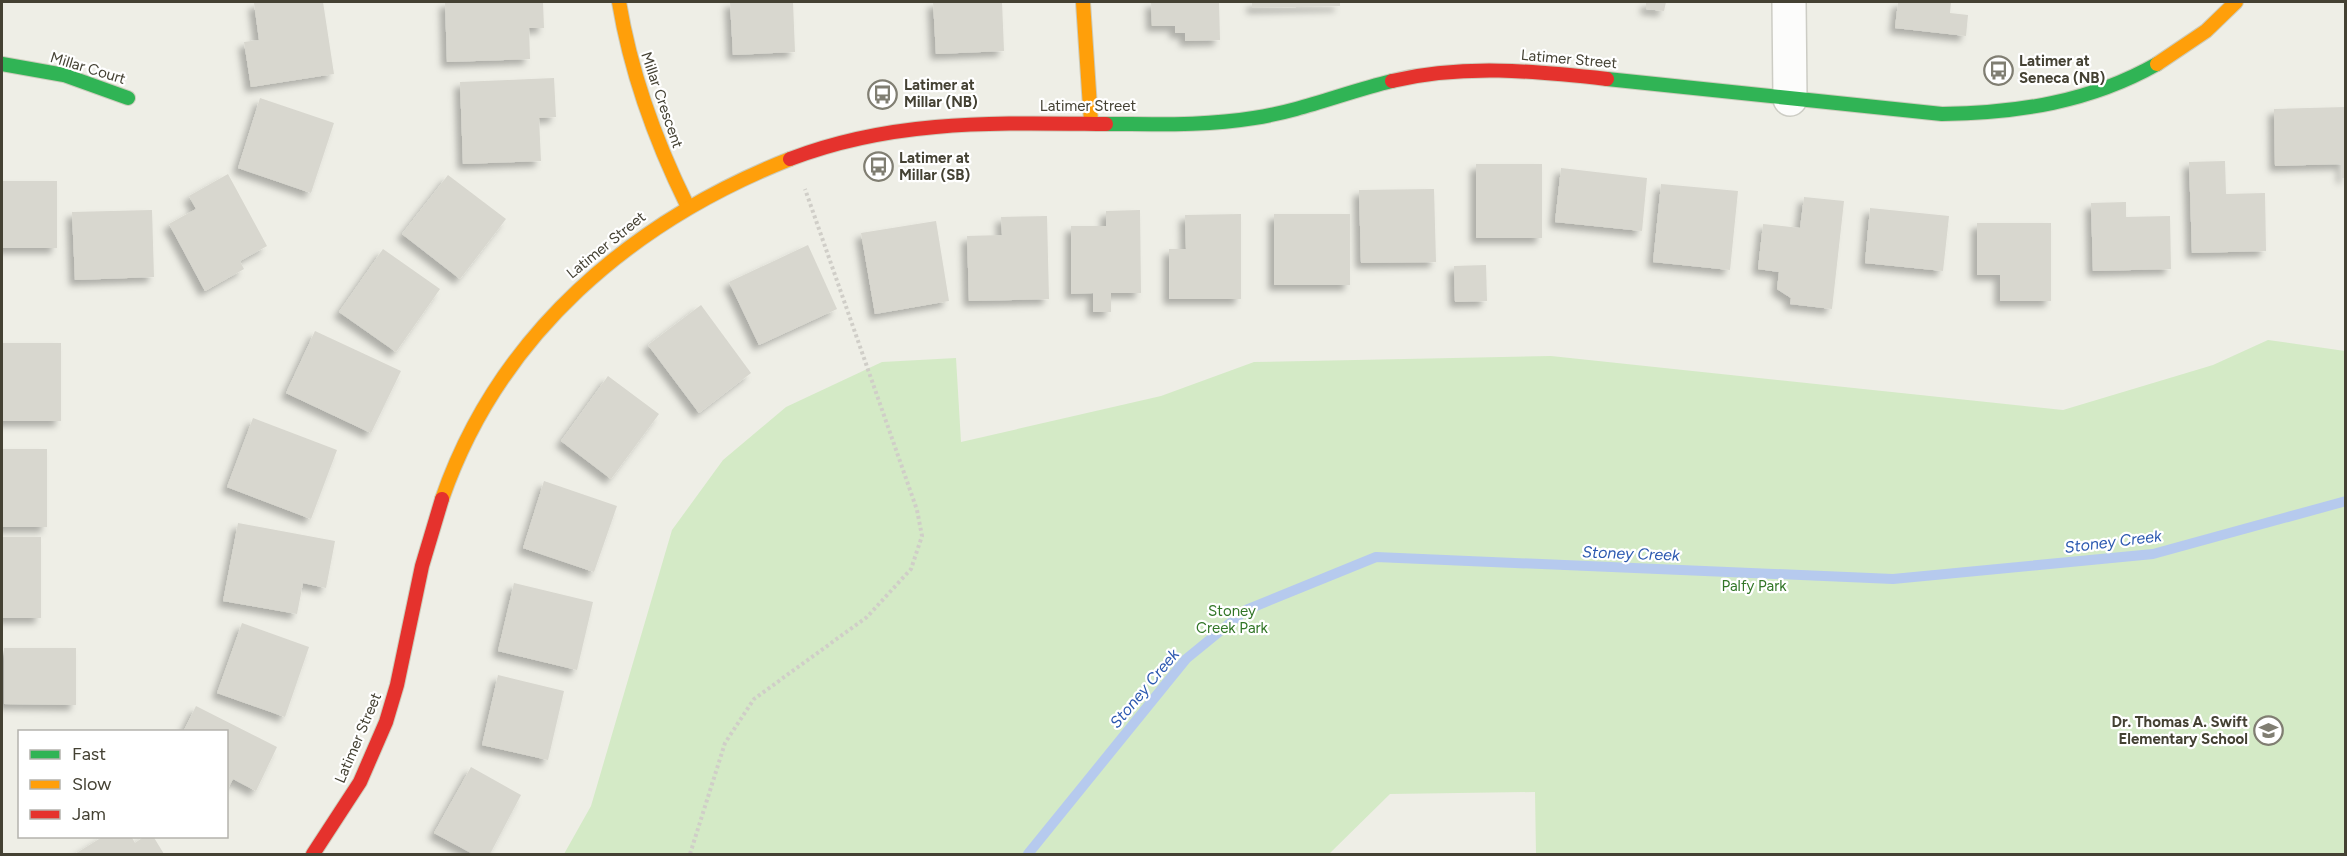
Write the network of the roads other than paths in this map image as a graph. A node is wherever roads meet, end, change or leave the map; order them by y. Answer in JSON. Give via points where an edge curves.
{"nodes":[{"id":1,"x":619,"y":2,"type":"edge"},
{"id":2,"x":1083,"y":2,"type":"edge"},
{"id":3,"x":1789,"y":2,"type":"edge"},
{"id":4,"x":2236,"y":2,"type":"edge"},
{"id":5,"x":2,"y":64,"type":"edge"},
{"id":6,"x":128,"y":98,"type":"dead end"},
{"id":7,"x":1790,"y":99,"type":"junction"},
{"id":8,"x":1091,"y":122,"type":"junction"},
{"id":9,"x":687,"y":205,"type":"junction"},
{"id":10,"x":313,"y":855,"type":"edge"}],
"edges":[{"from":1,"to":9,"type":"street","name":"Millar Crescent","via":[[634,79]]},
{"from":2,"to":8,"type":"street"},
{"from":3,"to":7,"type":"street"},
{"from":4,"to":7,"type":"street","name":"Latimer Street","via":[[2195,40],[2138,76],[2033,110],[1988,116],[1942,114]]},
{"from":5,"to":6,"type":"street","name":"Millar Court","via":[[64,75]]},
{"from":7,"to":8,"type":"street","name":"Latimer Street","via":[[1526,70],[1464,70],[1411,76],[1278,116],[1227,122]]},
{"from":8,"to":9,"type":"street","name":"Latimer Street","via":[[893,130],[791,158]]},
{"from":9,"to":10,"type":"street","name":"Latimer Street","via":[[596,270],[551,314],[511,366],[473,426],[444,493],[422,567],[392,705],[364,774]]}]}
